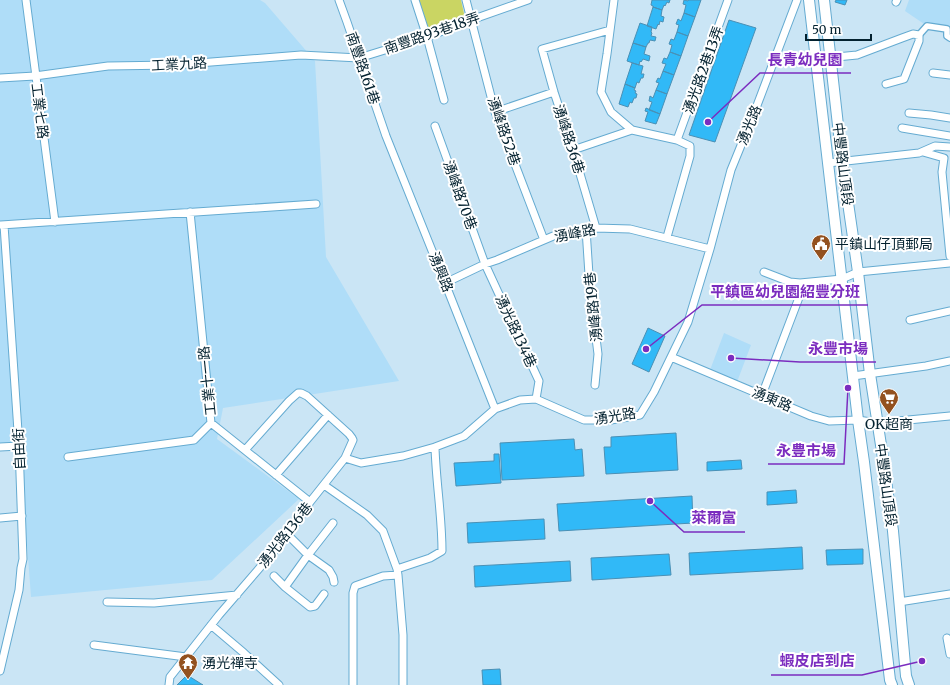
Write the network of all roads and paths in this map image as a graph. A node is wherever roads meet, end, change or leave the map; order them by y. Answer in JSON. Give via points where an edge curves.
{"nodes":[{"id":1,"x":26,"y":0,"type":"edge"},
{"id":2,"x":339,"y":0,"type":"edge"},
{"id":3,"x":415,"y":0,"type":"edge"},
{"id":4,"x":466,"y":0,"type":"edge"},
{"id":5,"x":528,"y":0,"type":"edge"},
{"id":6,"x":614,"y":0,"type":"edge"},
{"id":7,"x":728,"y":0,"type":"edge"},
{"id":8,"x":798,"y":0,"type":"edge"},
{"id":9,"x":809,"y":0,"type":"edge"},
{"id":10,"x":824,"y":0,"type":"edge"},
{"id":11,"x":514,"y":2,"type":"edge"},
{"id":12,"x":471,"y":20,"type":"junction"},
{"id":13,"x":610,"y":30,"type":"junction"},
{"id":14,"x":919,"y":35,"type":"junction"},
{"id":15,"x":427,"y":37,"type":"junction"},
{"id":16,"x":950,"y":38,"type":"edge"},
{"id":17,"x":359,"y":58,"type":"junction"},
{"id":18,"x":831,"y":58,"type":"junction"},
{"id":19,"x":816,"y":59,"type":"junction"},
{"id":20,"x":933,"y":73,"type":"dead end"},
{"id":21,"x":950,"y":75,"type":"edge"},
{"id":22,"x":36,"y":76,"type":"junction"},
{"id":23,"x":0,"y":78,"type":"edge"},
{"id":24,"x":886,"y":84,"type":"dead end"},
{"id":25,"x":554,"y":92,"type":"junction"},
{"id":26,"x":444,"y":100,"type":"dead end"},
{"id":27,"x":495,"y":112,"type":"junction"},
{"id":28,"x":910,"y":114,"type":"dead end"},
{"id":29,"x":950,"y":118,"type":"edge"},
{"id":30,"x":435,"y":126,"type":"dead end"},
{"id":31,"x":902,"y":128,"type":"dead end"},
{"id":32,"x":632,"y":130,"type":"junction"},
{"id":33,"x":386,"y":136,"type":"joint"},
{"id":34,"x":950,"y":136,"type":"edge"},
{"id":35,"x":677,"y":140,"type":"junction"},
{"id":36,"x":950,"y":147,"type":"edge"},
{"id":37,"x":573,"y":150,"type":"junction"},
{"id":38,"x":923,"y":152,"type":"junction"},
{"id":39,"x":842,"y":161,"type":"junction"},
{"id":40,"x":828,"y":163,"type":"junction"},
{"id":41,"x":316,"y":204,"type":"dead end"},
{"id":42,"x":190,"y":212,"type":"junction"},
{"id":43,"x":54,"y":222,"type":"junction"},
{"id":44,"x":2,"y":225,"type":"edge"},
{"id":45,"x":596,"y":228,"type":"junction"},
{"id":46,"x":586,"y":229,"type":"junction"},
{"id":47,"x":667,"y":237,"type":"junction"},
{"id":48,"x":544,"y":240,"type":"junction"},
{"id":49,"x":710,"y":249,"type":"junction"},
{"id":50,"x":950,"y":256,"type":"edge"},
{"id":51,"x":950,"y":263,"type":"edge"},
{"id":52,"x":485,"y":264,"type":"junction"},
{"id":53,"x":764,"y":272,"type":"dead end"},
{"id":54,"x":858,"y":272,"type":"junction"},
{"id":55,"x":842,"y":279,"type":"junction"},
{"id":56,"x":445,"y":283,"type":"junction"},
{"id":57,"x":800,"y":283,"type":"junction"},
{"id":58,"x":950,"y":311,"type":"edge"},
{"id":59,"x":910,"y":320,"type":"dead end"},
{"id":60,"x":671,"y":357,"type":"junction"},
{"id":61,"x":950,"y":361,"type":"edge"},
{"id":62,"x":870,"y":374,"type":"junction"},
{"id":63,"x":853,"y":376,"type":"junction"},
{"id":64,"x":595,"y":385,"type":"dead end"},
{"id":65,"x":762,"y":395,"type":"junction"},
{"id":66,"x":536,"y":399,"type":"junction"},
{"id":67,"x":495,"y":410,"type":"junction"},
{"id":68,"x":328,"y":415,"type":"junction"},
{"id":69,"x":950,"y":416,"type":"edge"},
{"id":70,"x":858,"y":420,"type":"junction"},
{"id":71,"x":211,"y":423,"type":"junction"},
{"id":72,"x":877,"y":423,"type":"junction"},
{"id":73,"x":19,"y":446,"type":"junction"},
{"id":74,"x":0,"y":447,"type":"edge"},
{"id":75,"x":435,"y":447,"type":"junction"},
{"id":76,"x":245,"y":450,"type":"junction"},
{"id":77,"x":68,"y":457,"type":"dead end"},
{"id":78,"x":345,"y":458,"type":"junction"},
{"id":79,"x":276,"y":475,"type":"junction"},
{"id":80,"x":324,"y":485,"type":"junction"},
{"id":81,"x":310,"y":502,"type":"junction"},
{"id":82,"x":22,"y":516,"type":"junction"},
{"id":83,"x":0,"y":518,"type":"edge"},
{"id":84,"x":333,"y":523,"type":"dead end"},
{"id":85,"x":288,"y":535,"type":"junction"},
{"id":86,"x":308,"y":554,"type":"junction"},
{"id":87,"x":397,"y":572,"type":"junction"},
{"id":88,"x":274,"y":576,"type":"dead end"},
{"id":89,"x":334,"y":582,"type":"dead end"},
{"id":90,"x":285,"y":587,"type":"junction"},
{"id":91,"x":324,"y":594,"type":"dead end"},
{"id":92,"x":950,"y":594,"type":"edge"},
{"id":93,"x":237,"y":595,"type":"junction"},
{"id":94,"x":107,"y":602,"type":"dead end"},
{"id":95,"x":900,"y":602,"type":"junction"},
{"id":96,"x":211,"y":625,"type":"junction"},
{"id":97,"x":947,"y":638,"type":"dead end"},
{"id":98,"x":94,"y":645,"type":"dead end"},
{"id":99,"x":950,"y":654,"type":"edge"},
{"id":100,"x":186,"y":657,"type":"junction"},
{"id":101,"x":1,"y":667,"type":"edge"},
{"id":102,"x":169,"y":685,"type":"edge"},
{"id":103,"x":279,"y":685,"type":"edge"},
{"id":104,"x":353,"y":685,"type":"edge"},
{"id":105,"x":403,"y":685,"type":"edge"},
{"id":106,"x":892,"y":685,"type":"edge"},
{"id":107,"x":909,"y":685,"type":"edge"}],
"edges":[{"from":1,"to":22,"type":"street","name":"工業七路"},
{"from":2,"to":17,"type":"street","name":"南豐路161巷"},
{"from":3,"to":15,"type":"street"},
{"from":4,"to":12,"type":"street","name":"湧峰路52巷"},
{"from":5,"to":11,"type":"street","name":"南豐路93巷18弄"},
{"from":6,"to":13,"type":"street"},
{"from":7,"to":35,"type":"street","name":"湧光路2巷13弄"},
{"from":8,"to":49,"type":"street","name":"湧光路","via":[[731,170]]},
{"from":9,"to":19,"type":"main road","name":"中豐路山頂段"},
{"from":10,"to":18,"type":"main road","name":"中豐路山頂段"},
{"from":11,"to":12,"type":"street","name":"南豐路93巷18弄"},
{"from":12,"to":15,"type":"street","name":"南豐路93巷18弄"},
{"from":12,"to":27,"type":"street","name":"湧峰路52巷"},
{"from":13,"to":25,"type":"street","name":"湧峰路36巷","via":[[542,49]]},
{"from":13,"to":32,"type":"street","via":[[601,92],[611,112]]},
{"from":14,"to":16,"type":"street","via":[[927,26],[947,29],[947,36]]},
{"from":14,"to":18,"type":"street","via":[[913,34],[857,56]]},
{"from":14,"to":24,"type":"street","via":[[904,79]]},
{"from":15,"to":17,"type":"street","name":"南豐路93巷18弄"},
{"from":15,"to":26,"type":"street"},
{"from":17,"to":22,"type":"street","name":"工業九路","via":[[301,55],[173,65],[108,66]]},
{"from":17,"to":33,"type":"street","name":"南豐路161巷"},
{"from":18,"to":19,"type":"street"},
{"from":18,"to":39,"type":"main road","name":"中豐路山頂段"},
{"from":19,"to":40,"type":"main road","name":"中豐路山頂段"},
{"from":20,"to":21,"type":"street"},
{"from":22,"to":23,"type":"street","name":"工業九路"},
{"from":22,"to":43,"type":"street","name":"工業七路"},
{"from":25,"to":27,"type":"street"},
{"from":25,"to":37,"type":"street","name":"湧峰路36巷"},
{"from":27,"to":48,"type":"street","name":"湧峰路52巷"},
{"from":28,"to":29,"type":"street"},
{"from":30,"to":52,"type":"street","name":"湧峰路70巷"},
{"from":31,"to":34,"type":"street"},
{"from":32,"to":35,"type":"street"},
{"from":32,"to":37,"type":"street"},
{"from":33,"to":56,"type":"street","name":"湧興路"},
{"from":35,"to":47,"type":"street","via":[[690,146],[690,156]]},
{"from":36,"to":38,"type":"street","via":[[935,146]]},
{"from":37,"to":45,"type":"street","name":"湧峰路36巷"},
{"from":38,"to":39,"type":"street"},
{"from":38,"to":50,"type":"street","via":[[944,158],[942,172]]},
{"from":39,"to":40,"type":"street"},
{"from":39,"to":54,"type":"main road","name":"中豐路山頂段"},
{"from":40,"to":55,"type":"main road","name":"中豐路山頂段"},
{"from":41,"to":42,"type":"street"},
{"from":42,"to":43,"type":"street"},
{"from":42,"to":71,"type":"street","name":"工業十一路"},
{"from":43,"to":44,"type":"street"},
{"from":44,"to":73,"type":"street","name":"自由街"},
{"from":45,"to":46,"type":"street","name":"湧峰路"},
{"from":45,"to":47,"type":"street","name":"湧峰路","via":[[630,228]]},
{"from":46,"to":48,"type":"street","name":"湧峰路","via":[[558,234]]},
{"from":46,"to":64,"type":"street","name":"湧峰路19巷","via":[[598,354]]},
{"from":47,"to":49,"type":"street","name":"湧峰路"},
{"from":48,"to":52,"type":"street","name":"湧峰路"},
{"from":49,"to":60,"type":"street","name":"湧光路","via":[[688,322]]},
{"from":51,"to":54,"type":"street"},
{"from":52,"to":56,"type":"street","name":"湧峰路"},
{"from":52,"to":66,"type":"street","name":"湧光路134巷","via":[[539,381]]},
{"from":53,"to":57,"type":"street"},
{"from":54,"to":55,"type":"street"},
{"from":54,"to":62,"type":"main road","name":"中豐路山頂段"},
{"from":55,"to":57,"type":"street"},
{"from":55,"to":63,"type":"main road","name":"中豐路山頂段"},
{"from":56,"to":67,"type":"street","name":"湧興路"},
{"from":57,"to":65,"type":"street","via":[[800,295]]},
{"from":58,"to":59,"type":"street"},
{"from":60,"to":65,"type":"street","name":"湧東路"},
{"from":60,"to":66,"type":"street","name":"湧光路","via":[[640,415],[611,420],[584,420]]},
{"from":61,"to":62,"type":"street"},
{"from":62,"to":63,"type":"street"},
{"from":62,"to":72,"type":"main road","name":"中豐路山頂段"},
{"from":63,"to":70,"type":"main road","name":"中豐路山頂段"},
{"from":65,"to":70,"type":"street","name":"湧東路","via":[[829,421]]},
{"from":66,"to":67,"type":"street","via":[[520,400]]},
{"from":67,"to":75,"type":"street","via":[[464,436]]},
{"from":68,"to":76,"type":"street","via":[[307,396],[298,393]]},
{"from":68,"to":78,"type":"street","name":"湧光路136巷","via":[[353,440]]},
{"from":68,"to":79,"type":"street"},
{"from":69,"to":72,"type":"street","name":"湧東路"},
{"from":70,"to":72,"type":"street","name":"湧東路"},
{"from":70,"to":106,"type":"main road","name":"中豐路山頂段"},
{"from":71,"to":76,"type":"street"},
{"from":71,"to":77,"type":"street","name":"工業十一路","via":[[194,440]]},
{"from":72,"to":95,"type":"main road","name":"中豐路山頂段","via":[[893,531]]},
{"from":73,"to":74,"type":"street"},
{"from":73,"to":82,"type":"street","name":"自由街"},
{"from":75,"to":78,"type":"street","via":[[403,456],[361,463]]},
{"from":75,"to":87,"type":"street","via":[[442,551]]},
{"from":76,"to":79,"type":"street"},
{"from":78,"to":80,"type":"street","name":"湧光路136巷"},
{"from":79,"to":81,"type":"street"},
{"from":80,"to":81,"type":"street","name":"湧光路136巷"},
{"from":80,"to":87,"type":"street","via":[[384,531]]},
{"from":81,"to":85,"type":"street","name":"湧光路136巷"},
{"from":82,"to":83,"type":"street"},
{"from":82,"to":101,"type":"street","name":"自由街","via":[[23,559],[19,590]]},
{"from":84,"to":86,"type":"street"},
{"from":85,"to":86,"type":"street"},
{"from":85,"to":93,"type":"street","name":"湧光路136巷"},
{"from":86,"to":89,"type":"street","via":[[329,570]]},
{"from":86,"to":90,"type":"street"},
{"from":87,"to":104,"type":"street","via":[[355,586],[352,593]]},
{"from":87,"to":105,"type":"street","via":[[404,636]]},
{"from":88,"to":90,"type":"street"},
{"from":90,"to":91,"type":"street","via":[[310,607]]},
{"from":92,"to":95,"type":"street"},
{"from":93,"to":94,"type":"street","via":[[154,603]]},
{"from":93,"to":96,"type":"street","name":"湧光路136巷"},
{"from":95,"to":107,"type":"main road","name":"中豐路山頂段","via":[[906,676]]},
{"from":96,"to":100,"type":"street","name":"湧光路136巷"},
{"from":96,"to":103,"type":"street"},
{"from":97,"to":99,"type":"street"},
{"from":98,"to":100,"type":"street"},
{"from":100,"to":102,"type":"street","name":"湧光路136巷","via":[[170,677]]}]}
